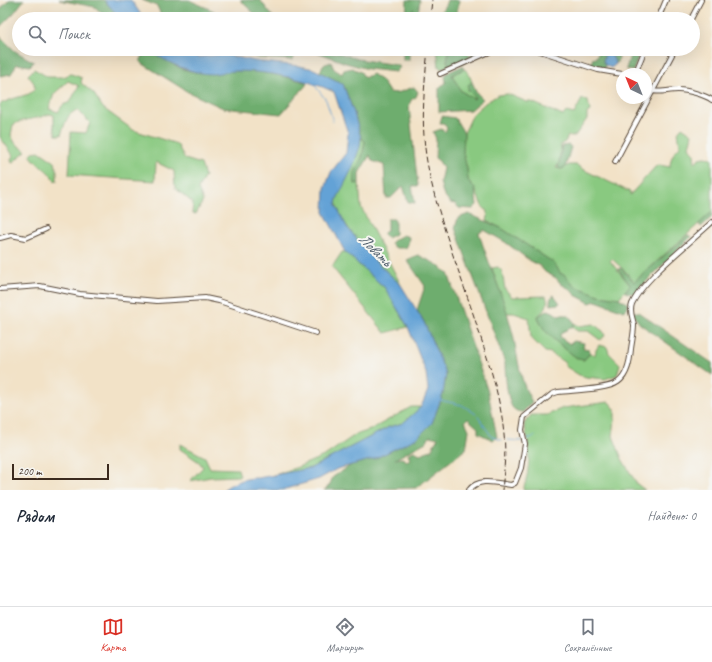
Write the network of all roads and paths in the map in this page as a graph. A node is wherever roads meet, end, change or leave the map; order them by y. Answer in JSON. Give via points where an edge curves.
{"nodes":[{"id":1,"x":666,"y":0,"type":"edge"},
{"id":2,"x":701,"y":0,"type":"edge"},
{"id":3,"x":661,"y":12,"type":"edge"},
{"id":4,"x":695,"y":12,"type":"edge"},
{"id":5,"x":480,"y":56,"type":"edge"},
{"id":6,"x":555,"y":56,"type":"edge"},
{"id":7,"x":643,"y":56,"type":"edge"},
{"id":8,"x":671,"y":56,"type":"edge"},
{"id":9,"x":638,"y":68,"type":"edge"},
{"id":10,"x":616,"y":73,"type":"edge"},
{"id":11,"x":440,"y":74,"type":"dead end"},
{"id":12,"x":652,"y":90,"type":"edge"},
{"id":13,"x":652,"y":92,"type":"edge"},
{"id":14,"x":712,"y":100,"type":"edge"},
{"id":15,"x":645,"y":104,"type":"edge"},
{"id":16,"x":615,"y":162,"type":"dead end"},
{"id":17,"x":712,"y":222,"type":"edge"},
{"id":18,"x":46,"y":229,"type":"dead end"},
{"id":19,"x":0,"y":238,"type":"edge"},
{"id":20,"x":0,"y":289,"type":"edge"},
{"id":21,"x":316,"y":332,"type":"dead end"},
{"id":22,"x":469,"y":490,"type":"edge"}],
"edges":[{"from":1,"to":3,"type":"street"},
{"from":2,"to":4,"type":"street"},
{"from":5,"to":11,"type":"street"},
{"from":6,"to":10,"type":"street"},
{"from":7,"to":9,"type":"street"},
{"from":8,"to":12,"type":"street"},
{"from":13,"to":14,"type":"street","via":[[680,90]]},
{"from":15,"to":16,"type":"street"},
{"from":17,"to":22,"type":"street","via":[[651,278],[631,305],[634,324],[632,345],[629,364],[623,377],[617,383],[604,387],[552,394],[524,417],[522,430],[525,444],[521,468],[515,483],[510,485],[482,481],[473,484]]},
{"from":18,"to":19,"type":"street","via":[[26,238],[11,235]]},
{"from":20,"to":21,"type":"street","via":[[40,286],[80,294],[157,301],[205,298]]}]}
